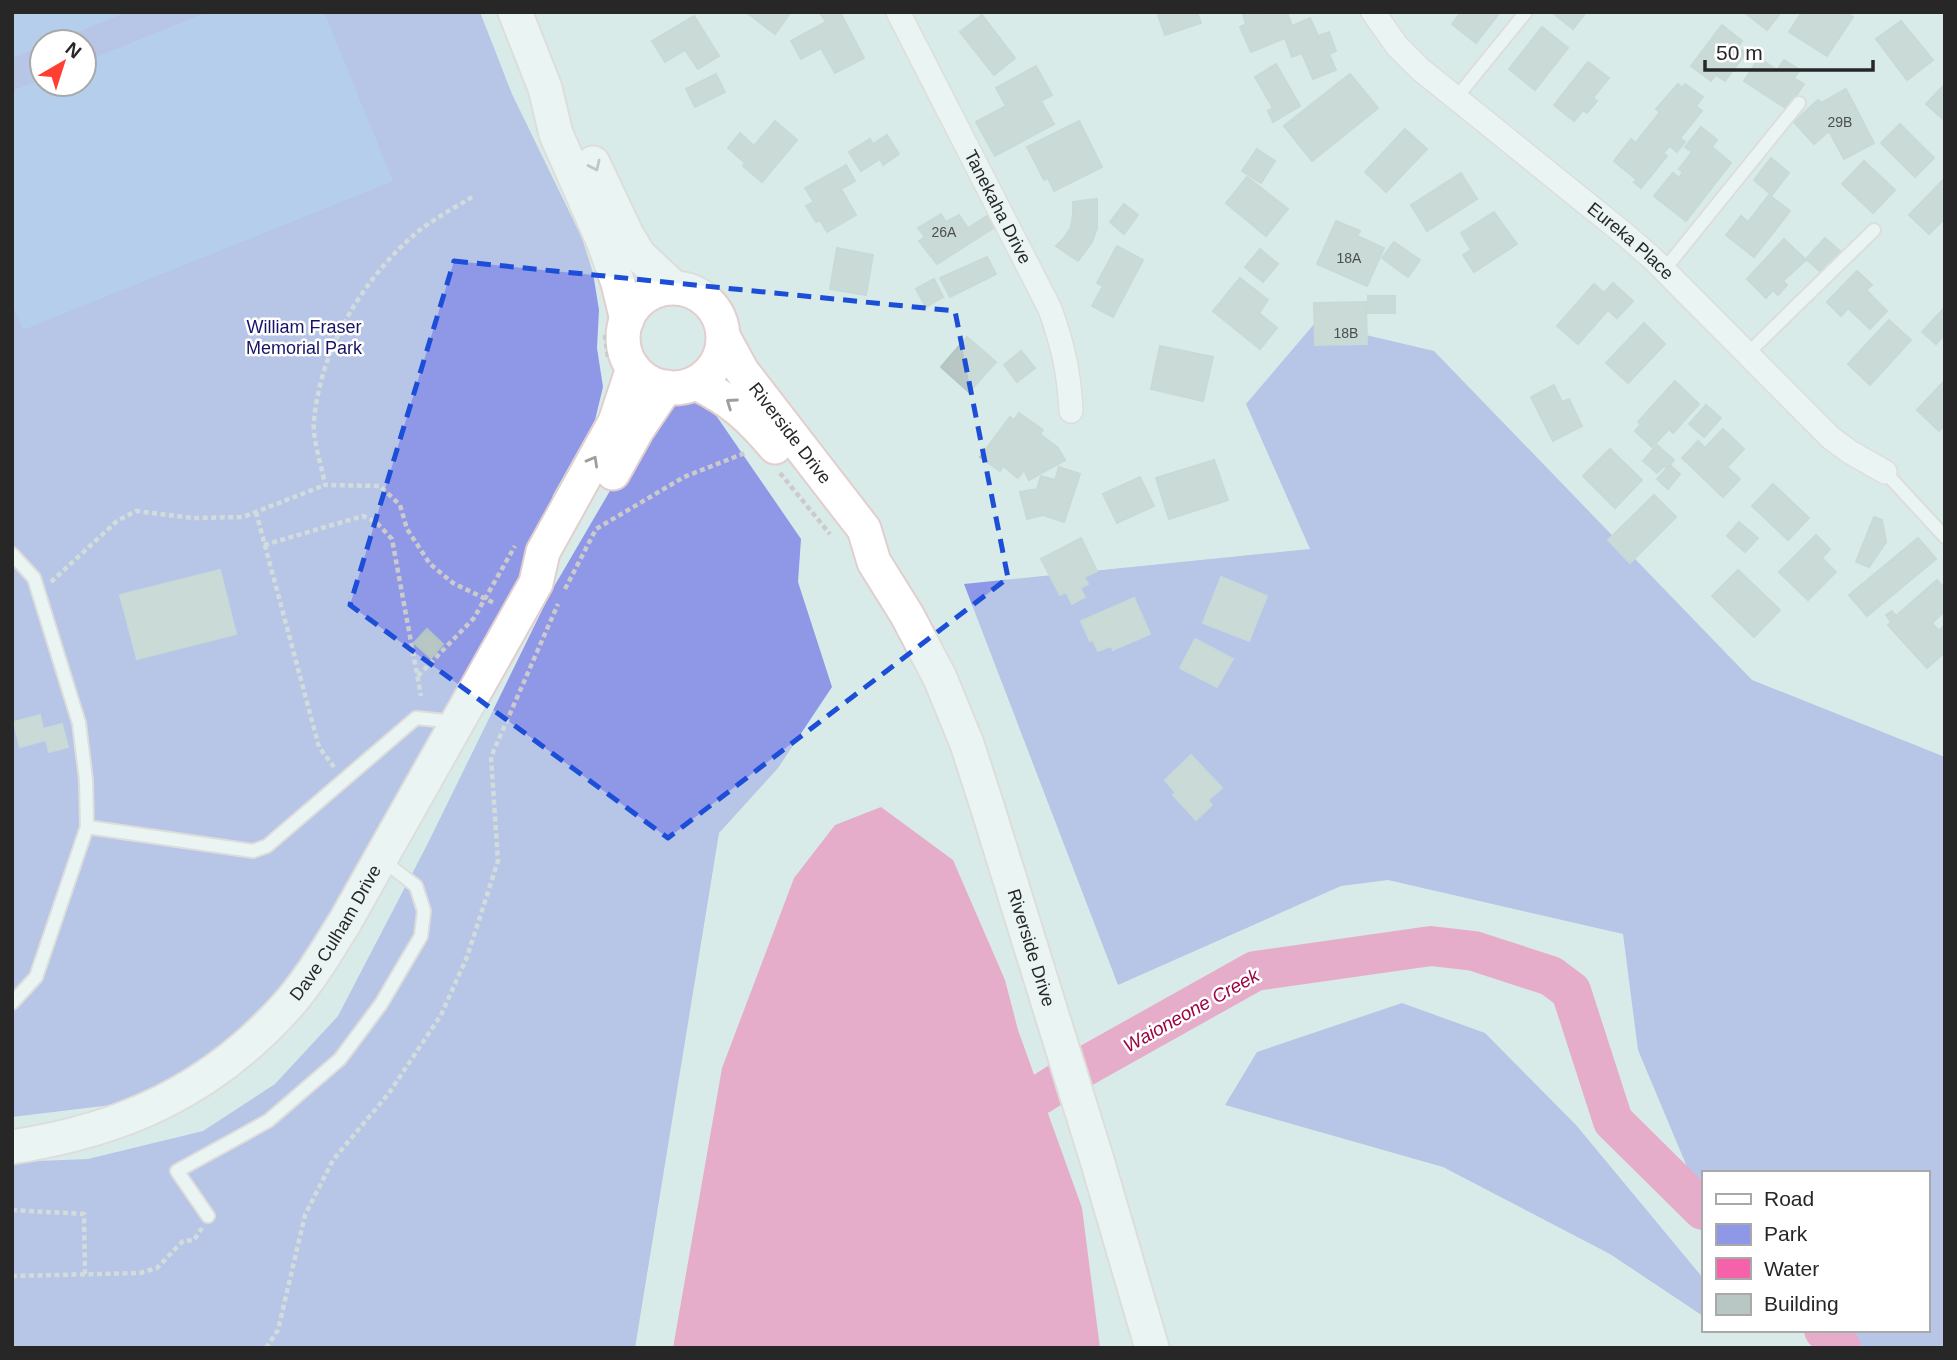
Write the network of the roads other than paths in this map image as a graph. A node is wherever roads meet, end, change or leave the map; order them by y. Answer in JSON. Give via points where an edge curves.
{"nodes":[{"id":1,"x":515,"y":12,"type":"edge"},
{"id":2,"x":898,"y":12,"type":"edge"},
{"id":3,"x":1373,"y":12,"type":"edge"},
{"id":4,"x":1526,"y":12,"type":"edge"},
{"id":5,"x":545,"y":88,"type":"junction"},
{"id":6,"x":1456,"y":98,"type":"junction"},
{"id":7,"x":1799,"y":103,"type":"dead end"},
{"id":8,"x":1874,"y":230,"type":"dead end"},
{"id":9,"x":1664,"y":270,"type":"junction"},
{"id":10,"x":672,"y":286,"type":"junction"},
{"id":11,"x":615,"y":325,"type":"junction"},
{"id":12,"x":725,"y":340,"type":"junction"},
{"id":13,"x":1748,"y":354,"type":"junction"},
{"id":14,"x":621,"y":366,"type":"junction"},
{"id":15,"x":681,"y":385,"type":"junction"},
{"id":16,"x":1071,"y":411,"type":"dead end"},
{"id":17,"x":1885,"y":472,"type":"joint"},
{"id":18,"x":1945,"y":537,"type":"edge"},
{"id":19,"x":12,"y":554,"type":"edge"},
{"id":20,"x":874,"y":562,"type":"junction"},
{"id":21,"x":536,"y":583,"type":"junction"},
{"id":22,"x":457,"y":722,"type":"junction"},
{"id":23,"x":87,"y":827,"type":"junction"},
{"id":24,"x":380,"y":858,"type":"junction"},
{"id":25,"x":12,"y":1003,"type":"edge"},
{"id":26,"x":12,"y":1147,"type":"edge"},
{"id":27,"x":208,"y":1216,"type":"road end"},
{"id":28,"x":1152,"y":1348,"type":"edge"}],
"edges":[{"from":1,"to":5,"type":"main road"},
{"from":2,"to":16,"type":"street","name":"Tanekaha Drive","via":[[1050,309],[1069,374]]},
{"from":3,"to":6,"type":"street","name":"Eureka Place","via":[[1420,69]]},
{"from":4,"to":6,"type":"lane"},
{"from":5,"to":10,"type":"main road","one_way":true,"via":[[576,125],[639,255]]},
{"from":5,"to":11,"type":"main road","via":[[556,134],[618,283]]},
{"from":6,"to":9,"type":"street","name":"Eureka Place"},
{"from":7,"to":9,"type":"lane"},
{"from":8,"to":13,"type":"lane"},
{"from":9,"to":13,"type":"street","name":"Eureka Place"},
{"from":10,"to":11,"type":"main road","via":[[652,292]]},
{"from":10,"to":12,"type":"main road","via":[[704,299],[716,312]]},
{"from":11,"to":14,"type":"main road","via":[[624,331],[628,361]]},
{"from":12,"to":15,"type":"main road","via":[[710,373]]},
{"from":12,"to":20,"type":"main road","name":"Riverside Drive","via":[[742,371],[863,529]]},
{"from":13,"to":17,"type":"street","name":"Eureka Place","via":[[1831,438]]},
{"from":14,"to":15,"type":"main road","via":[[655,386]]},
{"from":21,"to":14,"type":"main road","name":"Dave Culham Drive","one_way":true,"via":[[543,552],[615,422]]},
{"from":20,"to":15,"type":"main road","name":"Riverside Drive","one_way":true,"via":[[848,540],[750,417],[732,403]]},
{"from":15,"to":21,"type":"main road","name":"Dave Culham Drive","via":[[637,430],[590,526],[561,563]]},
{"from":17,"to":18,"type":"lane"},
{"from":19,"to":23,"type":"lane","via":[[34,578],[79,723]]},
{"from":20,"to":28,"type":"main road","name":"Riverside Drive","via":[[940,678],[967,744]]},
{"from":21,"to":22,"type":"main road","name":"Dave Culham Drive"},
{"from":22,"to":23,"type":"lane","via":[[416,718],[267,846],[253,851]]},
{"from":22,"to":24,"type":"main road","name":"Dave Culham Drive"},
{"from":23,"to":25,"type":"lane","via":[[36,977]]},
{"from":24,"to":26,"type":"main road","name":"Dave Culham Drive","via":[[313,973],[242,1051],[154,1108],[100,1129]]},
{"from":24,"to":27,"type":"lane","via":[[416,886],[424,911],[421,936],[381,1004],[340,1059],[268,1121],[177,1171]]}]}
